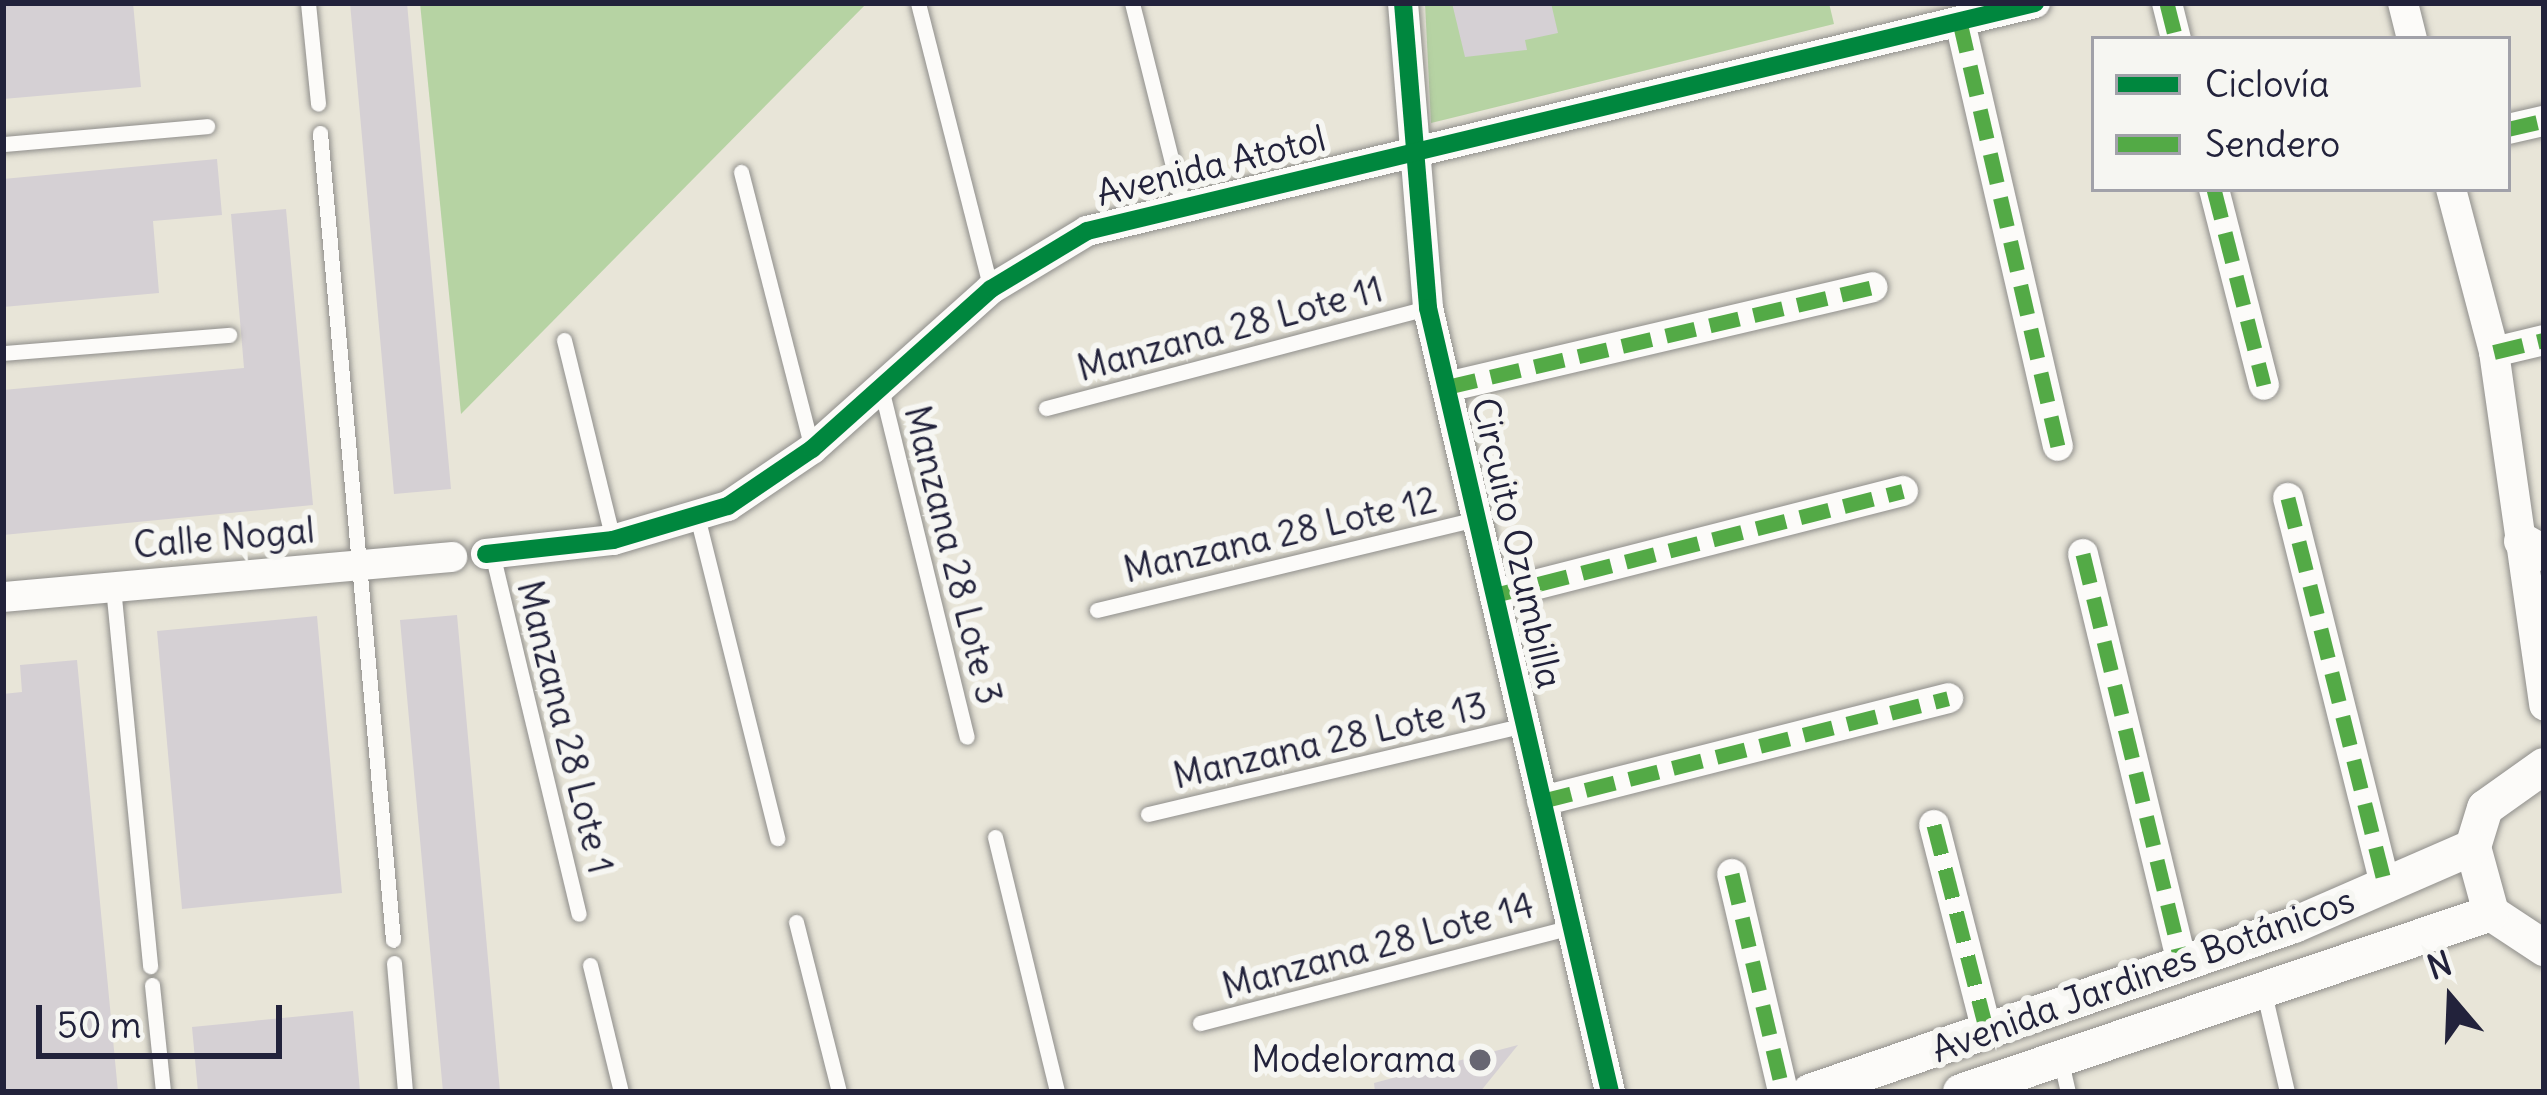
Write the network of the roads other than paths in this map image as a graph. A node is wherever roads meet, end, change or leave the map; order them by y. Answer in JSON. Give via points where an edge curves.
{"nodes":[{"id":1,"x":308,"y":3,"type":"edge"},
{"id":2,"x":918,"y":3,"type":"edge"},
{"id":3,"x":1132,"y":3,"type":"edge"},
{"id":4,"x":1403,"y":3,"type":"edge"},
{"id":5,"x":2035,"y":3,"type":"edge"},
{"id":6,"x":2167,"y":3,"type":"edge"},
{"id":7,"x":2402,"y":3,"type":"edge"},
{"id":8,"x":1960,"y":22,"type":"junction"},
{"id":9,"x":2175,"y":36,"type":"edge"},
{"id":10,"x":2411,"y":36,"type":"edge"},
{"id":11,"x":318,"y":104,"type":"dead end"},
{"id":12,"x":2544,"y":121,"type":"edge"},
{"id":13,"x":207,"y":126,"type":"dead end"},
{"id":14,"x":2511,"y":128,"type":"edge"},
{"id":15,"x":320,"y":133,"type":"dead end"},
{"id":16,"x":3,"y":144,"type":"edge"},
{"id":17,"x":1410,"y":152,"type":"junction"},
{"id":18,"x":741,"y":172,"type":"dead end"},
{"id":19,"x":2215,"y":192,"type":"edge"},
{"id":20,"x":2452,"y":192,"type":"edge"},
{"id":21,"x":1183,"y":206,"type":"junction"},
{"id":22,"x":1872,"y":287,"type":"dead end"},
{"id":23,"x":991,"y":289,"type":"junction"},
{"id":24,"x":1428,"y":308,"type":"junction"},
{"id":25,"x":229,"y":335,"type":"dead end"},
{"id":26,"x":563,"y":340,"type":"dead end"},
{"id":27,"x":2544,"y":340,"type":"edge"},
{"id":28,"x":2494,"y":352,"type":"junction"},
{"id":29,"x":3,"y":353,"type":"edge"},
{"id":30,"x":2264,"y":386,"type":"dead end"},
{"id":31,"x":1447,"y":387,"type":"junction"},
{"id":32,"x":880,"y":388,"type":"junction"},
{"id":33,"x":1046,"y":408,"type":"dead end"},
{"id":34,"x":2058,"y":446,"type":"dead end"},
{"id":35,"x":812,"y":449,"type":"junction"},
{"id":36,"x":1903,"y":491,"type":"dead end"},
{"id":37,"x":2288,"y":498,"type":"dead end"},
{"id":38,"x":1478,"y":519,"type":"junction"},
{"id":39,"x":698,"y":520,"type":"junction"},
{"id":40,"x":613,"y":540,"type":"junction"},
{"id":41,"x":2533,"y":547,"type":"edge"},
{"id":42,"x":489,"y":553,"type":"joint"},
{"id":43,"x":2083,"y":554,"type":"dead end"},
{"id":44,"x":452,"y":557,"type":"dead end"},
{"id":45,"x":361,"y":565,"type":"junction"},
{"id":46,"x":113,"y":587,"type":"junction"},
{"id":47,"x":1495,"y":595,"type":"junction"},
{"id":48,"x":3,"y":597,"type":"edge"},
{"id":49,"x":1097,"y":610,"type":"dead end"},
{"id":50,"x":1948,"y":698,"type":"dead end"},
{"id":51,"x":2544,"y":705,"type":"edge"},
{"id":52,"x":1525,"y":725,"type":"junction"},
{"id":53,"x":967,"y":737,"type":"dead end"},
{"id":54,"x":2544,"y":766,"type":"edge"},
{"id":55,"x":1542,"y":801,"type":"junction"},
{"id":56,"x":1148,"y":814,"type":"dead end"},
{"id":57,"x":1934,"y":825,"type":"dead end"},
{"id":58,"x":995,"y":837,"type":"dead end"},
{"id":59,"x":777,"y":838,"type":"dead end"},
{"id":60,"x":2473,"y":847,"type":"junction"},
{"id":61,"x":1732,"y":874,"type":"dead end"},
{"id":62,"x":2386,"y":888,"type":"junction"},
{"id":63,"x":2491,"y":913,"type":"junction"},
{"id":64,"x":579,"y":914,"type":"dead end"},
{"id":65,"x":796,"y":922,"type":"dead end"},
{"id":66,"x":1572,"y":927,"type":"junction"},
{"id":67,"x":392,"y":940,"type":"dead end"},
{"id":68,"x":2544,"y":948,"type":"edge"},
{"id":69,"x":394,"y":963,"type":"dead end"},
{"id":70,"x":2182,"y":964,"type":"junction"},
{"id":71,"x":590,"y":965,"type":"dead end"},
{"id":72,"x":150,"y":966,"type":"dead end"},
{"id":73,"x":152,"y":985,"type":"dead end"},
{"id":74,"x":2263,"y":990,"type":"junction"},
{"id":75,"x":1200,"y":1023,"type":"dead end"},
{"id":76,"x":1987,"y":1031,"type":"junction"},
{"id":77,"x":2064,"y":1075,"type":"edge"},
{"id":78,"x":163,"y":1092,"type":"edge"},
{"id":79,"x":405,"y":1092,"type":"edge"},
{"id":80,"x":621,"y":1092,"type":"edge"},
{"id":81,"x":839,"y":1092,"type":"edge"},
{"id":82,"x":1057,"y":1092,"type":"edge"},
{"id":83,"x":1610,"y":1092,"type":"edge"},
{"id":84,"x":1783,"y":1092,"type":"edge"},
{"id":85,"x":1810,"y":1092,"type":"edge"},
{"id":86,"x":1961,"y":1092,"type":"edge"},
{"id":87,"x":2288,"y":1092,"type":"edge"}],
"edges":[{"from":1,"to":11,"type":"lane"},
{"from":2,"to":23,"type":"lane"},
{"from":3,"to":21,"type":"lane"},
{"from":4,"to":17,"type":"street","name":"Circuito Ozumbilla"},
{"from":5,"to":8,"type":"street","name":"Avenida Atotol"},
{"from":6,"to":9,"type":"street"},
{"from":7,"to":10,"type":"street"},
{"from":8,"to":17,"type":"street","name":"Avenida Atotol"},
{"from":8,"to":34,"type":"street"},
{"from":12,"to":14,"type":"street"},
{"from":13,"to":16,"type":"lane"},
{"from":15,"to":45,"type":"lane"},
{"from":17,"to":21,"type":"street","name":"Avenida Atotol"},
{"from":17,"to":24,"type":"street","name":"Circuito Ozumbilla"},
{"from":18,"to":35,"type":"lane"},
{"from":19,"to":30,"type":"street"},
{"from":20,"to":28,"type":"street"},
{"from":21,"to":23,"type":"street","name":"Avenida Atotol","via":[[1088,231]]},
{"from":22,"to":31,"type":"street"},
{"from":23,"to":32,"type":"street","name":"Avenida Atotol"},
{"from":24,"to":31,"type":"street","name":"Circuito Ozumbilla"},
{"from":24,"to":33,"type":"lane","name":"Manzana 28 Lote 11"},
{"from":25,"to":29,"type":"lane"},
{"from":26,"to":40,"type":"lane"},
{"from":27,"to":28,"type":"street"},
{"from":28,"to":41,"type":"street"},
{"from":31,"to":38,"type":"street","name":"Circuito Ozumbilla"},
{"from":32,"to":35,"type":"street","name":"Avenida Atotol"},
{"from":32,"to":53,"type":"lane","name":"Manzana 28 Lote 3"},
{"from":35,"to":39,"type":"street","name":"Avenida Atotol"},
{"from":36,"to":47,"type":"street"},
{"from":37,"to":62,"type":"street"},
{"from":38,"to":47,"type":"street","name":"Circuito Ozumbilla"},
{"from":38,"to":49,"type":"lane","name":"Manzana 28 Lote 12"},
{"from":39,"to":40,"type":"street","name":"Avenida Atotol"},
{"from":39,"to":59,"type":"lane"},
{"from":40,"to":42,"type":"street","name":"Avenida Atotol"},
{"from":41,"to":51,"type":"street"},
{"from":42,"to":64,"type":"lane","name":"Manzana 28 Lote 1"},
{"from":43,"to":70,"type":"street"},
{"from":44,"to":45,"type":"street","name":"Calle Nogal"},
{"from":45,"to":46,"type":"street","name":"Calle Nogal"},
{"from":45,"to":67,"type":"lane"},
{"from":46,"to":48,"type":"street","name":"Calle Nogal"},
{"from":46,"to":72,"type":"lane"},
{"from":47,"to":52,"type":"street","name":"Circuito Ozumbilla"},
{"from":50,"to":55,"type":"street"},
{"from":52,"to":55,"type":"street","name":"Circuito Ozumbilla"},
{"from":52,"to":56,"type":"lane","name":"Manzana 28 Lote 13"},
{"from":54,"to":60,"type":"street","via":[[2485,808]]},
{"from":55,"to":66,"type":"street","name":"Circuito Ozumbilla"},
{"from":57,"to":76,"type":"street"},
{"from":58,"to":82,"type":"lane"},
{"from":60,"to":62,"type":"street","name":"Avenida Jardines Botánicos"},
{"from":60,"to":63,"type":"street"},
{"from":61,"to":84,"type":"street"},
{"from":62,"to":70,"type":"street","name":"Avenida Jardines Botánicos"},
{"from":63,"to":68,"type":"street"},
{"from":63,"to":74,"type":"street","name":"Avenida Jardines Botánicos"},
{"from":65,"to":81,"type":"lane"},
{"from":66,"to":75,"type":"lane","name":"Manzana 28 Lote 14"},
{"from":66,"to":83,"type":"street","name":"Circuito Ozumbilla"},
{"from":69,"to":79,"type":"lane"},
{"from":70,"to":76,"type":"street","name":"Avenida Jardines Botánicos"},
{"from":71,"to":80,"type":"lane"},
{"from":73,"to":78,"type":"lane"},
{"from":74,"to":77,"type":"street","name":"Avenida Jardines Botánicos"},
{"from":74,"to":87,"type":"lane"},
{"from":76,"to":85,"type":"street","name":"Avenida Jardines Botánicos"},
{"from":77,"to":86,"type":"street","name":"Avenida Jardines Botánicos"}]}
